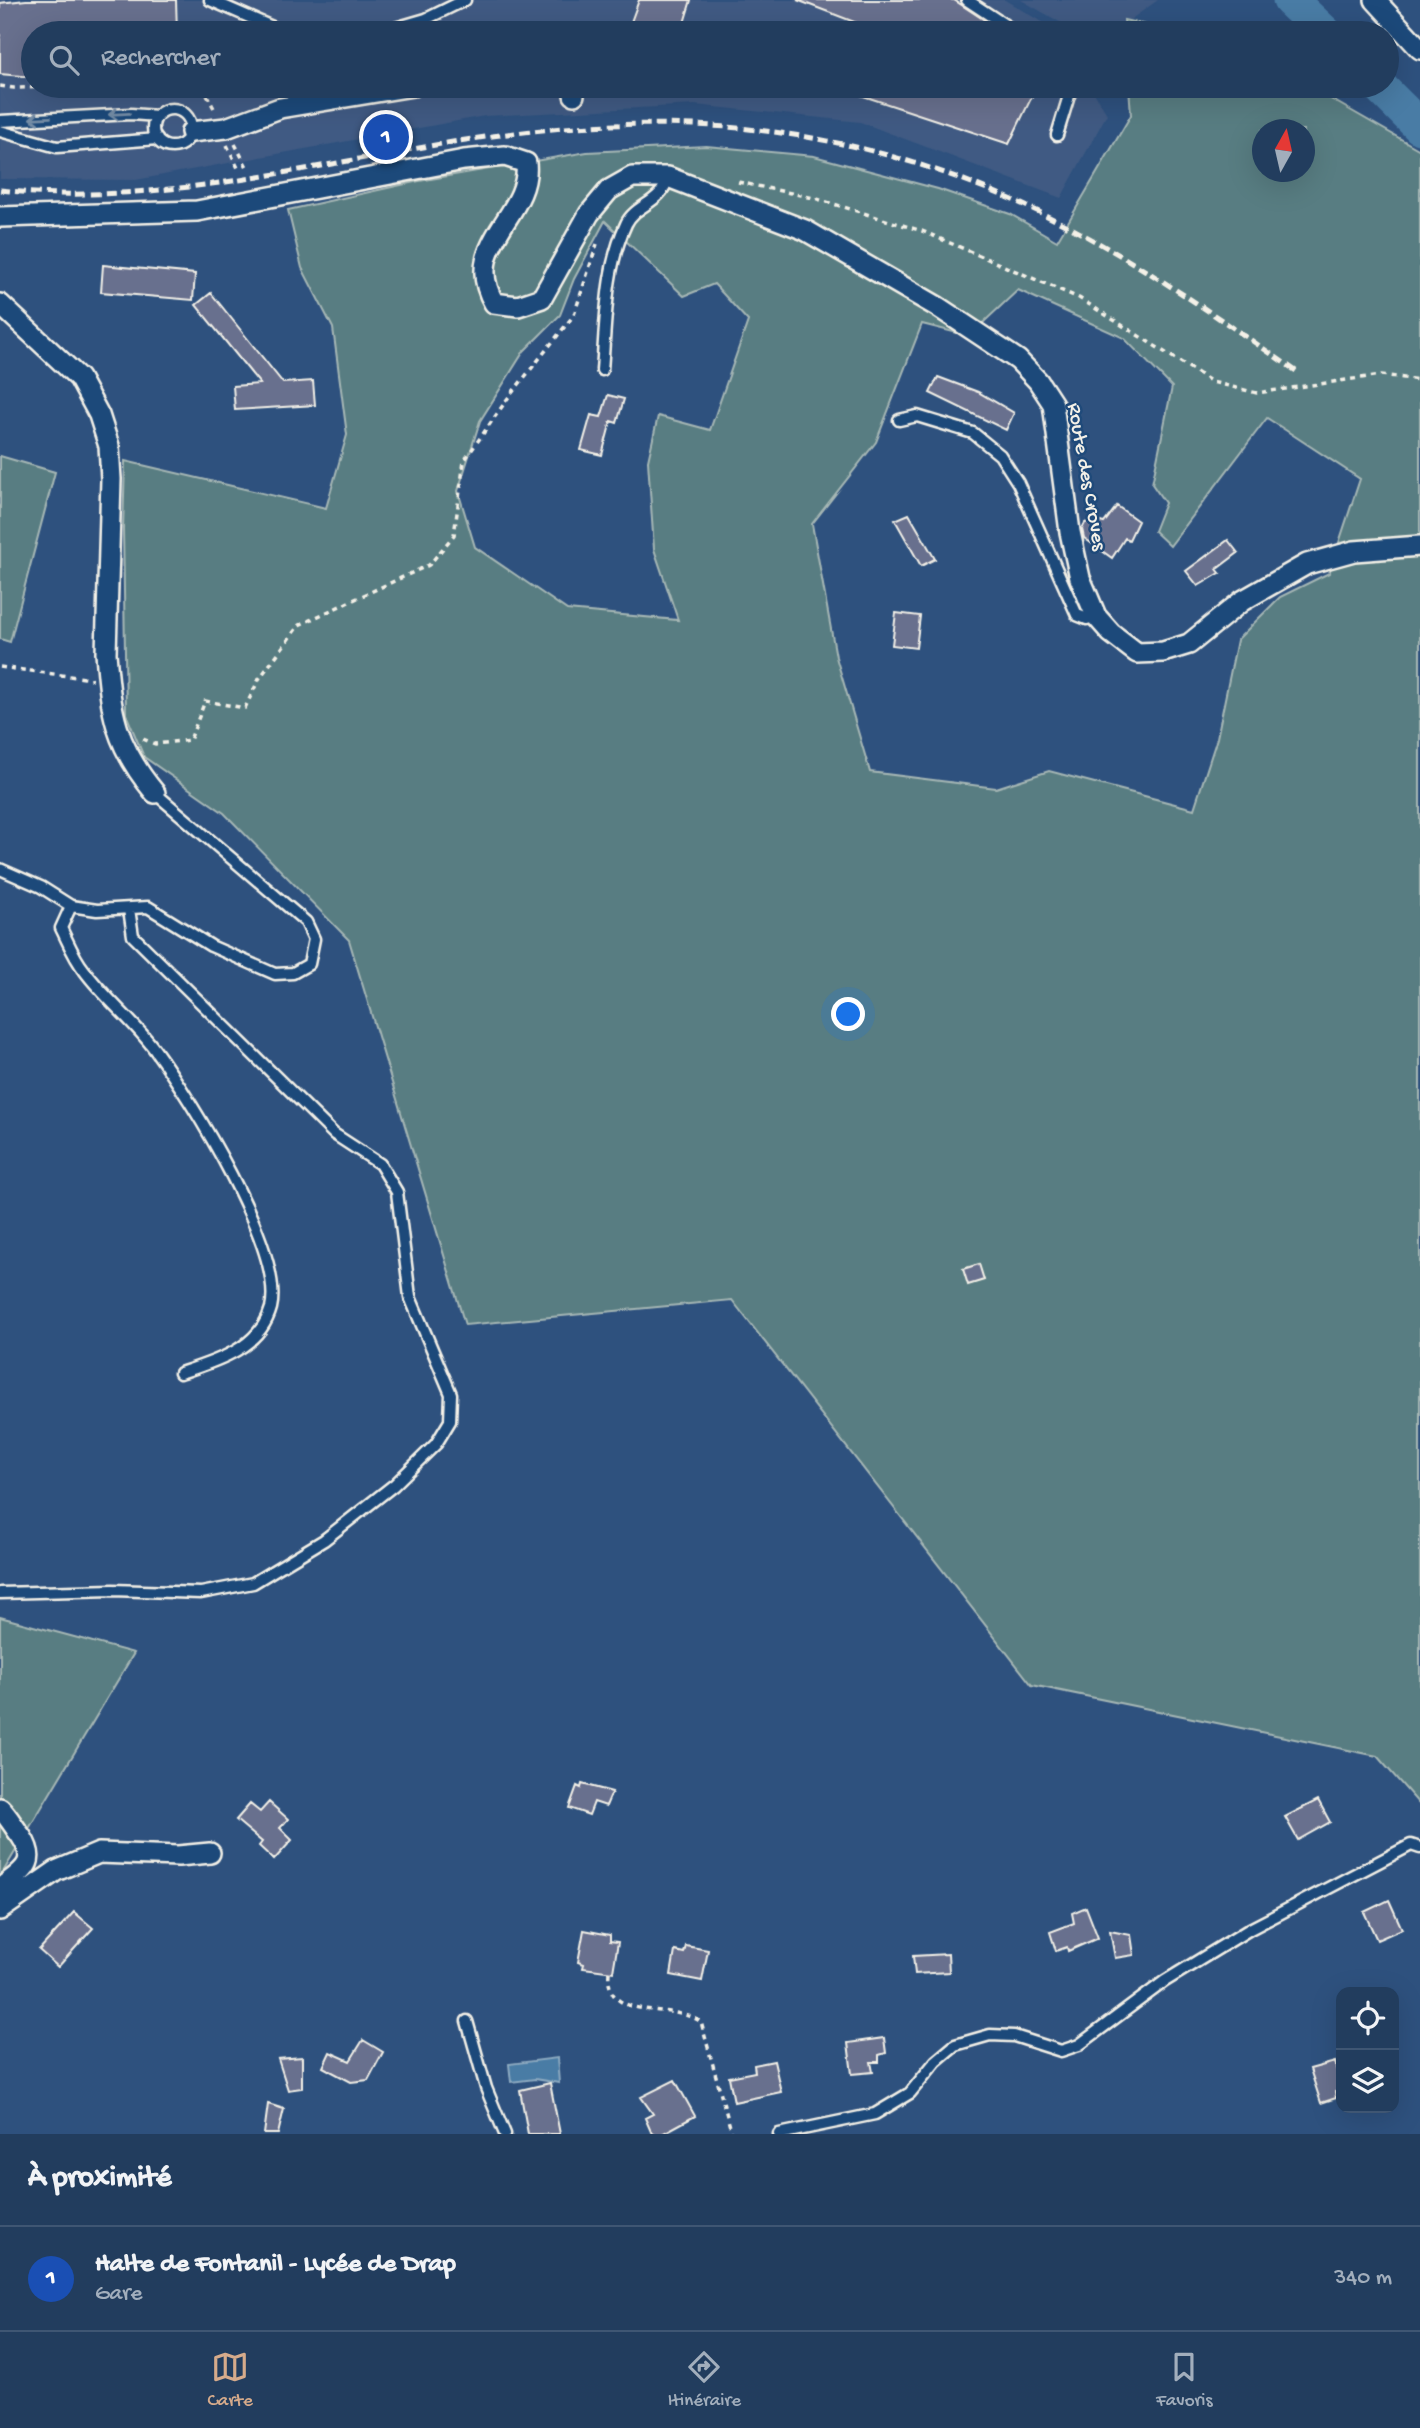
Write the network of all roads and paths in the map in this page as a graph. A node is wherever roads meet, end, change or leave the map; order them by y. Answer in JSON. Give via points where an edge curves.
{"nodes":[{"id":1,"x":210,"y":0,"type":"edge"},
{"id":2,"x":465,"y":0,"type":"edge"},
{"id":3,"x":967,"y":0,"type":"edge"},
{"id":4,"x":1375,"y":0,"type":"edge"},
{"id":5,"x":258,"y":21,"type":"edge"},
{"id":6,"x":419,"y":21,"type":"edge"},
{"id":7,"x":999,"y":21,"type":"edge"},
{"id":8,"x":1394,"y":21,"type":"edge"},
{"id":9,"x":1399,"y":26,"type":"edge"},
{"id":10,"x":1420,"y":49,"type":"edge"},
{"id":11,"x":0,"y":86,"type":"edge"},
{"id":12,"x":21,"y":88,"type":"edge"},
{"id":13,"x":208,"y":98,"type":"edge"},
{"id":14,"x":340,"y":98,"type":"edge"},
{"id":15,"x":1068,"y":98,"type":"edge"},
{"id":16,"x":157,"y":116,"type":"junction"},
{"id":17,"x":0,"y":121,"type":"edge"},
{"id":18,"x":0,"y":131,"type":"edge"},
{"id":19,"x":191,"y":132,"type":"junction"},
{"id":20,"x":1056,"y":135,"type":"dead end"},
{"id":21,"x":228,"y":137,"type":"junction"},
{"id":22,"x":157,"y":139,"type":"junction"},
{"id":23,"x":247,"y":167,"type":"dead end"},
{"id":24,"x":238,"y":168,"type":"dead end"},
{"id":25,"x":668,"y":177,"type":"junction"},
{"id":26,"x":733,"y":181,"type":"dead end"},
{"id":27,"x":0,"y":216,"type":"edge"},
{"id":28,"x":598,"y":240,"type":"dead end"},
{"id":29,"x":0,"y":304,"type":"edge"},
{"id":30,"x":602,"y":370,"type":"dead end"},
{"id":31,"x":1420,"y":380,"type":"edge"},
{"id":32,"x":899,"y":420,"type":"dead end"},
{"id":33,"x":1420,"y":546,"type":"edge"},
{"id":34,"x":1096,"y":617,"type":"junction"},
{"id":35,"x":0,"y":667,"type":"edge"},
{"id":36,"x":108,"y":682,"type":"junction"},
{"id":37,"x":115,"y":726,"type":"junction"},
{"id":38,"x":155,"y":793,"type":"joint"},
{"id":39,"x":0,"y":869,"type":"edge"},
{"id":40,"x":71,"y":906,"type":"junction"},
{"id":41,"x":129,"y":909,"type":"junction"},
{"id":42,"x":180,"y":1373,"type":"dead end"},
{"id":43,"x":0,"y":1592,"type":"edge"},
{"id":44,"x":0,"y":1808,"type":"edge"},
{"id":45,"x":1420,"y":1848,"type":"edge"},
{"id":46,"x":211,"y":1853,"type":"dead end"},
{"id":47,"x":0,"y":1889,"type":"edge"},
{"id":48,"x":0,"y":1910,"type":"edge"},
{"id":49,"x":609,"y":1972,"type":"dead end"},
{"id":50,"x":467,"y":2021,"type":"dead end"},
{"id":51,"x":505,"y":2134,"type":"edge"},
{"id":52,"x":732,"y":2134,"type":"edge"},
{"id":53,"x":779,"y":2134,"type":"edge"}],
"edges":[{"from":1,"to":5,"type":"lane"},
{"from":2,"to":6,"type":"lane"},
{"from":3,"to":7,"type":"lane"},
{"from":4,"to":8,"type":"street"},
{"from":9,"to":10,"type":"street"},
{"from":11,"to":12,"type":"path"},
{"from":13,"to":21,"type":"path"},
{"from":14,"to":21,"type":"street","via":[[279,108]]},
{"from":15,"to":20,"type":"lane"},
{"from":16,"to":17,"type":"lane","one_way":true},
{"from":16,"to":19,"type":"lane","via":[[168,109],[180,111],[189,119]]},
{"from":16,"to":22,"type":"lane","via":[[153,127]]},
{"from":18,"to":22,"type":"lane","via":[[57,147]]},
{"from":19,"to":21,"type":"street"},
{"from":19,"to":22,"type":"lane","via":[[185,142],[173,147]]},
{"from":21,"to":23,"type":"path"},
{"from":21,"to":24,"type":"path"},
{"from":25,"to":27,"type":"street","name":"Route des Croves","via":[[632,177],[609,190],[589,214],[542,298],[518,306],[494,303],[485,287],[485,257],[528,178],[526,163],[505,156],[197,211]]},
{"from":25,"to":30,"type":"lane","via":[[665,191],[627,221],[615,254]]},
{"from":25,"to":34,"type":"street","name":"Route des Croves","via":[[805,230],[1018,359],[1053,404],[1070,532],[1080,578]]},
{"from":26,"to":31,"type":"path","via":[[814,198],[934,236],[1079,298],[1212,382],[1257,393],[1381,375]]},
{"from":28,"to":37,"type":"path","via":[[574,315],[464,461],[454,535],[429,565],[299,625],[258,680],[246,708],[205,701],[190,740],[155,744]]},
{"from":29,"to":36,"type":"street","via":[[79,378],[109,446]]},
{"from":32,"to":34,"type":"lane","via":[[917,416],[973,433],[1000,455],[1018,483],[1077,615]]},
{"from":33,"to":34,"type":"street","name":"Route des Croves","via":[[1354,551],[1307,564],[1242,601],[1189,644],[1163,652],[1137,653]]},
{"from":35,"to":36,"type":"path"},
{"from":36,"to":37,"type":"street"},
{"from":37,"to":38,"type":"street","via":[[132,766]]},
{"from":38,"to":41,"type":"lane","via":[[306,922],[314,939],[309,964],[293,973],[275,974],[211,946],[148,907]]},
{"from":39,"to":40,"type":"lane"},
{"from":40,"to":41,"type":"lane"},
{"from":40,"to":42,"type":"lane","via":[[61,928],[82,969],[161,1060],[257,1226],[271,1269],[271,1308],[256,1335],[229,1357]]},
{"from":41,"to":43,"type":"lane","via":[[133,936],[334,1134],[380,1164],[397,1192],[410,1297],[451,1394],[450,1421],[436,1444],[394,1485],[324,1540],[253,1583],[201,1593]]},
{"from":44,"to":47,"type":"street","via":[[31,1857]]},
{"from":45,"to":53,"type":"lane","via":[[1411,1845],[1250,1929],[1165,1982],[1079,2045],[1061,2051],[1014,2036],[990,2035],[955,2045],[910,2093],[876,2113]]},
{"from":46,"to":48,"type":"street","via":[[99,1853],[56,1871]]},
{"from":49,"to":52,"type":"path","via":[[607,1986],[626,2006],[692,2015],[701,2022]]},
{"from":50,"to":51,"type":"lane"}]}
